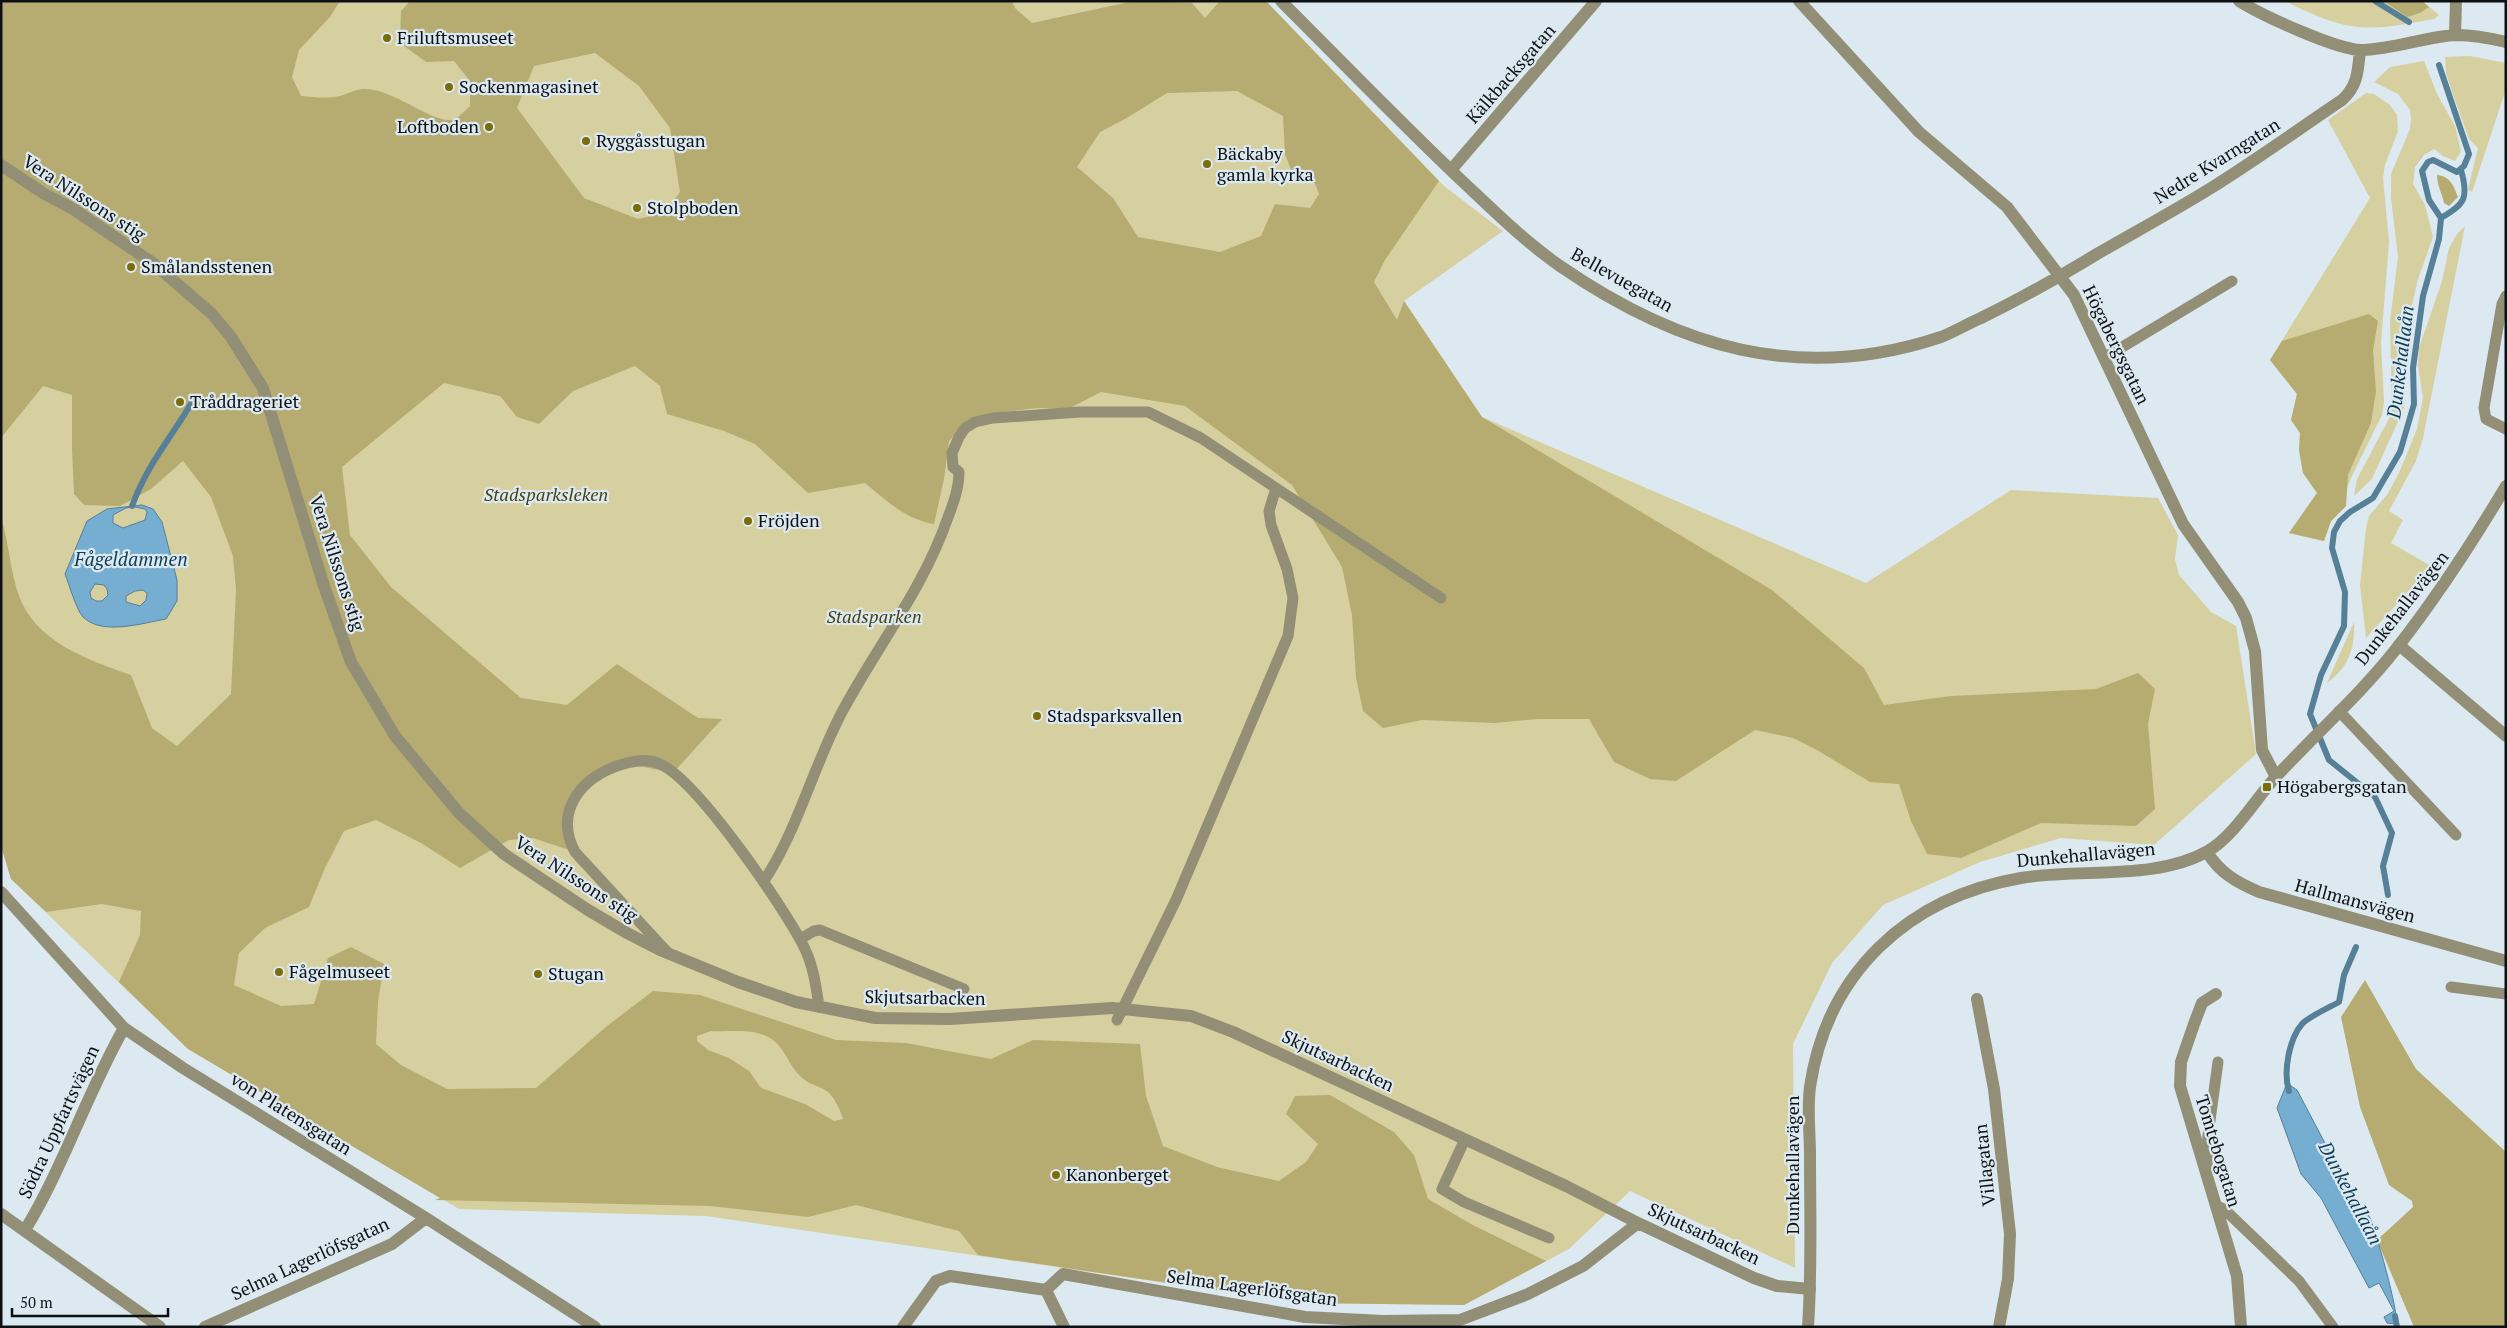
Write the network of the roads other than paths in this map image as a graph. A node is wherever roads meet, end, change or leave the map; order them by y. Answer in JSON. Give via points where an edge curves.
{"nodes":[{"id":1,"x":1281,"y":1,"type":"edge"},
{"id":2,"x":1596,"y":1,"type":"edge"},
{"id":3,"x":1799,"y":1,"type":"edge"},
{"id":4,"x":2239,"y":1,"type":"edge"},
{"id":5,"x":2456,"y":1,"type":"edge"},
{"id":6,"x":2455,"y":35,"type":"junction"},
{"id":7,"x":2506,"y":42,"type":"edge"},
{"id":8,"x":2360,"y":50,"type":"junction"},
{"id":9,"x":1,"y":165,"type":"edge"},
{"id":10,"x":1451,"y":170,"type":"junction"},
{"id":11,"x":2061,"y":276,"type":"junction"},
{"id":12,"x":2232,"y":281,"type":"dead end"},
{"id":13,"x":2506,"y":296,"type":"edge"},
{"id":14,"x":2104,"y":358,"type":"junction"},
{"id":15,"x":2506,"y":430,"type":"edge"},
{"id":16,"x":2506,"y":486,"type":"edge"},
{"id":17,"x":1276,"y":488,"type":"junction"},
{"id":18,"x":1441,"y":598,"type":"dead end"},
{"id":19,"x":2399,"y":645,"type":"junction"},
{"id":20,"x":2339,"y":711,"type":"junction"},
{"id":21,"x":2506,"y":736,"type":"edge"},
{"id":22,"x":2276,"y":776,"type":"junction"},
{"id":23,"x":2456,"y":835,"type":"dead end"},
{"id":24,"x":2207,"y":852,"type":"junction"},
{"id":25,"x":764,"y":880,"type":"junction"},
{"id":26,"x":1,"y":892,"type":"edge"},
{"id":27,"x":800,"y":939,"type":"junction"},
{"id":28,"x":668,"y":953,"type":"junction"},
{"id":29,"x":2506,"y":961,"type":"edge"},
{"id":30,"x":2451,"y":987,"type":"dead end"},
{"id":31,"x":964,"y":989,"type":"dead end"},
{"id":32,"x":2216,"y":994,"type":"dead end"},
{"id":33,"x":2506,"y":994,"type":"edge"},
{"id":34,"x":1977,"y":1000,"type":"dead end"},
{"id":35,"x":819,"y":1007,"type":"junction"},
{"id":36,"x":1119,"y":1015,"type":"junction"},
{"id":37,"x":124,"y":1028,"type":"junction"},
{"id":38,"x":2218,"y":1062,"type":"dead end"},
{"id":39,"x":1465,"y":1139,"type":"junction"},
{"id":40,"x":2207,"y":1176,"type":"junction"},
{"id":41,"x":2216,"y":1206,"type":"junction"},
{"id":42,"x":1,"y":1214,"type":"edge"},
{"id":43,"x":426,"y":1218,"type":"junction"},
{"id":44,"x":1638,"y":1223,"type":"junction"},
{"id":45,"x":25,"y":1230,"type":"junction"},
{"id":46,"x":1549,"y":1238,"type":"dead end"},
{"id":47,"x":1810,"y":1289,"type":"junction"},
{"id":48,"x":1046,"y":1290,"type":"junction"},
{"id":49,"x":160,"y":1327,"type":"edge"},
{"id":50,"x":205,"y":1327,"type":"edge"},
{"id":51,"x":594,"y":1327,"type":"edge"},
{"id":52,"x":903,"y":1327,"type":"edge"},
{"id":53,"x":1064,"y":1327,"type":"edge"},
{"id":54,"x":1808,"y":1327,"type":"edge"},
{"id":55,"x":1999,"y":1327,"type":"edge"},
{"id":56,"x":2241,"y":1327,"type":"edge"},
{"id":57,"x":2333,"y":1327,"type":"edge"}],
"edges":[{"from":1,"to":10,"type":"street","name":"Bellevuegatan"},
{"from":2,"to":10,"type":"street","name":"Kälkbacksgatan"},
{"from":3,"to":11,"type":"street","name":"Högabergsgatan","via":[[1919,132],[2007,207]]},
{"from":4,"to":8,"type":"street","via":[[2320,39]]},
{"from":5,"to":6,"type":"street"},
{"from":6,"to":7,"type":"street","via":[[2484,36]]},
{"from":6,"to":8,"type":"street"},
{"from":8,"to":11,"type":"street","name":"Nedre Kvarngatan","via":[[2357,79],[2352,91],[2342,100],[2212,187]]},
{"from":9,"to":28,"type":"street","name":"Vera Nilssons stig","via":[[153,263],[212,314],[231,337],[262,388],[351,662],[395,736],[459,813],[504,854],[588,910]]},
{"from":10,"to":11,"type":"street","name":"Bellevuegatan","via":[[1504,221],[1558,265],[1621,304],[1666,326],[1716,344],[1763,355],[1813,360],[1900,349],[1944,336]]},
{"from":11,"to":14,"type":"street","name":"Högabergsgatan","via":[[2074,295]]},
{"from":12,"to":14,"type":"lane"},
{"from":13,"to":15,"type":"lane","via":[[2484,408],[2486,419]]},
{"from":14,"to":22,"type":"street","name":"Högabergsgatan","via":[[2182,524],[2246,618],[2255,651],[2262,750]]},
{"from":16,"to":19,"type":"street","name":"Dunkehallavägen","via":[[2463,558]]},
{"from":17,"to":18,"type":"lane"},
{"from":17,"to":25,"type":"lane","via":[[1201,438],[1148,412],[1080,412],[994,418],[965,428],[952,453],[959,483],[943,533],[930,562],[842,713],[774,865]]},
{"from":17,"to":36,"type":"lane","via":[[1269,511],[1293,598],[1288,636],[1176,900]]},
{"from":19,"to":20,"type":"street","name":"Dunkehallavägen"},
{"from":19,"to":21,"type":"street"},
{"from":20,"to":22,"type":"street","name":"Dunkehallavägen"},
{"from":20,"to":23,"type":"lane"},
{"from":22,"to":24,"type":"street","name":"Dunkehallavägen","via":[[2219,843]]},
{"from":24,"to":29,"type":"street","name":"Hallmansvägen","via":[[2226,875],[2259,892]]},
{"from":24,"to":47,"type":"street","name":"Dunkehallavägen","via":[[2177,864],[2136,870],[2049,873],[1992,883],[1936,904],[1899,928],[1863,965],[1839,998],[1822,1041],[1810,1088]]},
{"from":25,"to":27,"type":"lane","name":"Skjutsarbacken"},
{"from":25,"to":28,"type":"lane","name":"Skjutsarbacken","via":[[710,811],[663,765],[636,760],[612,768],[583,786],[570,809],[568,837],[575,852]]},
{"from":26,"to":37,"type":"street","name":"von Platensgatan"},
{"from":27,"to":31,"type":"lane","via":[[820,930]]},
{"from":27,"to":35,"type":"lane","name":"Skjutsarbacken","via":[[814,972]]},
{"from":28,"to":35,"type":"street","name":"Skjutsarbacken","via":[[748,985]]},
{"from":30,"to":33,"type":"lane"},
{"from":32,"to":40,"type":"street","name":"Tomtebogatan","via":[[2202,1003],[2181,1062],[2180,1086]]},
{"from":34,"to":55,"type":"street","name":"Villagatan","via":[[1994,1089],[2010,1234],[2008,1279]]},
{"from":35,"to":36,"type":"street","name":"Skjutsarbacken","via":[[875,1018],[1001,1017],[1057,1011]]},
{"from":36,"to":39,"type":"street","name":"Skjutsarbacken","via":[[1191,1016],[1233,1032]]},
{"from":37,"to":43,"type":"street","name":"von Platensgatan"},
{"from":37,"to":45,"type":"street","name":"Södra Uppfartsvägen","via":[[41,1204]]},
{"from":38,"to":40,"type":"lane","via":[[2209,1126]]},
{"from":39,"to":44,"type":"street","name":"Skjutsarbacken"},
{"from":39,"to":46,"type":"lane","via":[[1442,1189],[1464,1202]]},
{"from":40,"to":41,"type":"street","name":"Tomtebogatan"},
{"from":41,"to":56,"type":"street","name":"Tomtebogatan","via":[[2237,1276]]},
{"from":41,"to":57,"type":"lane","via":[[2224,1209],[2300,1281]]},
{"from":42,"to":45,"type":"street"},
{"from":43,"to":50,"type":"street","name":"Selma Lagerlöfsgatan","via":[[392,1244]]},
{"from":43,"to":51,"type":"street","name":"von Platensgatan"},
{"from":44,"to":47,"type":"street","name":"Skjutsarbacken","via":[[1754,1278],[1777,1286]]},
{"from":44,"to":48,"type":"street","name":"Selma Lagerlöfsgatan","via":[[1583,1266],[1528,1294],[1460,1320],[1305,1317],[1063,1274]]},
{"from":45,"to":49,"type":"street"},
{"from":47,"to":54,"type":"street","name":"Dunkehallavägen"},
{"from":48,"to":52,"type":"street","via":[[957,1275],[936,1281]]},
{"from":48,"to":53,"type":"street"}]}
